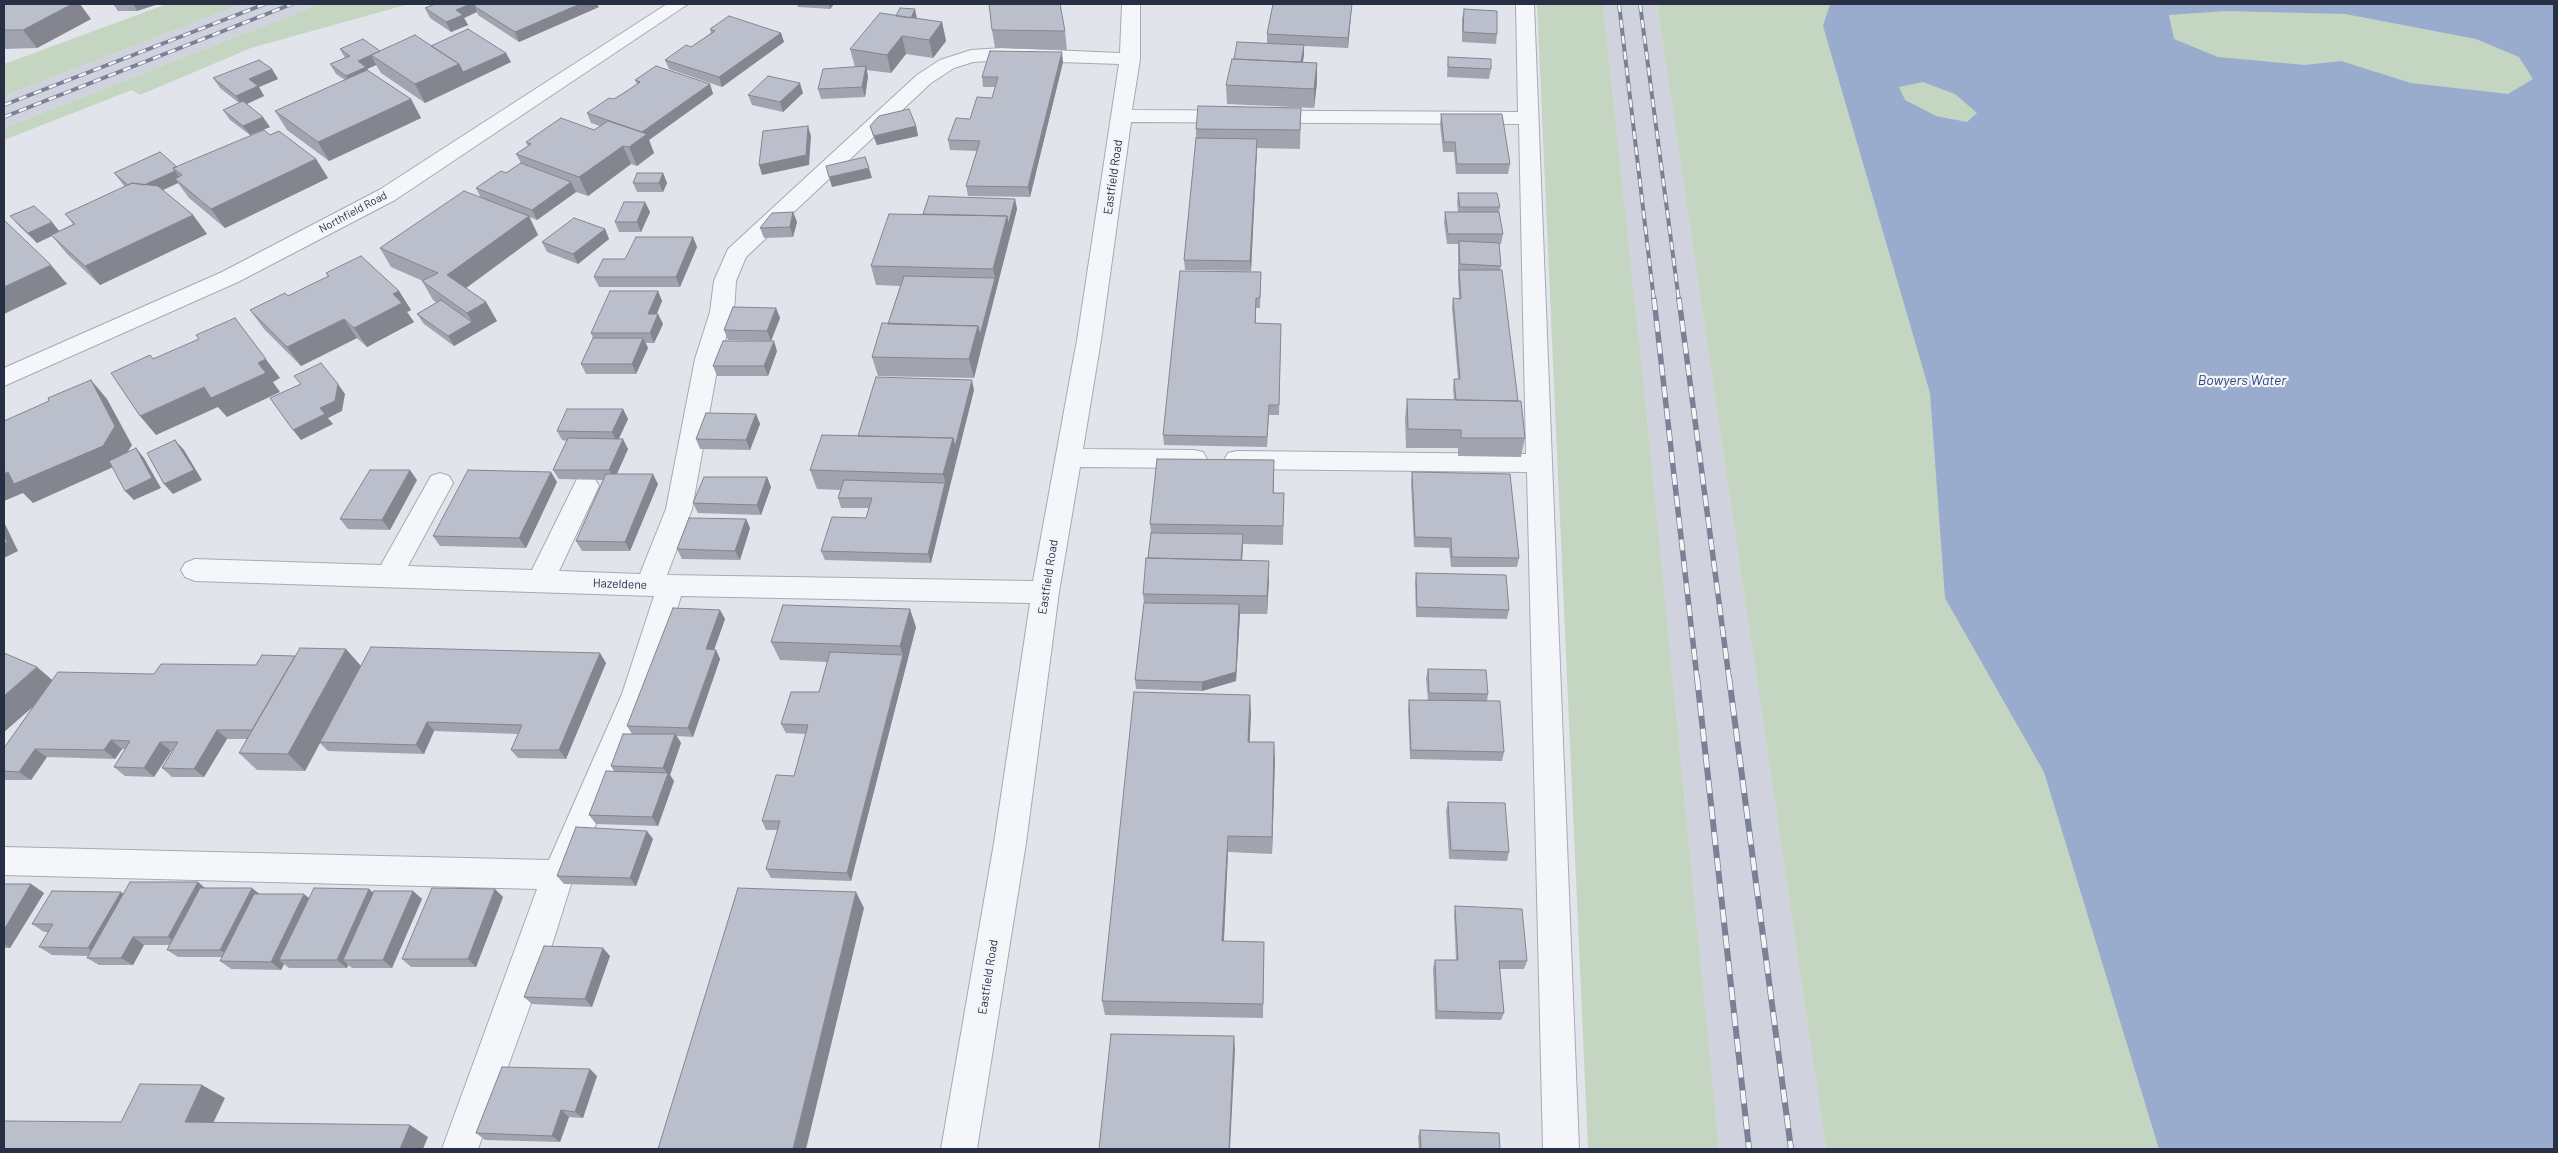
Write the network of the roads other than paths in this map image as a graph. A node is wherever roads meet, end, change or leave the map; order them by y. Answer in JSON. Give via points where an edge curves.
{"nodes":[{"id":1,"x":679,"y":4,"type":"edge"},
{"id":2,"x":1131,"y":4,"type":"edge"},
{"id":3,"x":1525,"y":4,"type":"edge"},
{"id":4,"x":1130,"y":59,"type":"junction"},
{"id":5,"x":1122,"y":116,"type":"junction"},
{"id":6,"x":1528,"y":118,"type":"junction"},
{"id":7,"x":4,"y":378,"type":"edge"},
{"id":8,"x":1068,"y":458,"type":"junction"},
{"id":9,"x":1540,"y":463,"type":"junction"},
{"id":10,"x":440,"y":483,"type":"dead end"},
{"id":11,"x":586,"y":486,"type":"edge"},
{"id":12,"x":195,"y":570,"type":"dead end"},
{"id":13,"x":389,"y":576,"type":"junction"},
{"id":14,"x":541,"y":581,"type":"junction"},
{"id":15,"x":660,"y":585,"type":"junction"},
{"id":16,"x":1045,"y":592,"type":"junction"},
{"id":17,"x":4,"y":861,"type":"edge"},
{"id":18,"x":558,"y":874,"type":"junction"},
{"id":19,"x":460,"y":1149,"type":"edge"},
{"id":20,"x":959,"y":1149,"type":"edge"},
{"id":21,"x":1562,"y":1149,"type":"edge"}],
"edges":[{"from":1,"to":7,"type":"street","name":"Northfield Road","via":[[387,195],[230,277]]},
{"from":2,"to":4,"type":"street","name":"Eastfield Road"},
{"from":3,"to":6,"type":"street"},
{"from":4,"to":5,"type":"street","name":"Eastfield Road"},
{"from":4,"to":15,"type":"street","via":[[1003,54],[972,56],[947,64],[924,79],[736,254],[725,281],[722,312],[707,359],[679,509]]},
{"from":5,"to":6,"type":"street"},
{"from":5,"to":8,"type":"street","name":"Eastfield Road"},
{"from":6,"to":9,"type":"street"},
{"from":8,"to":9,"type":"street"},
{"from":8,"to":16,"type":"street","name":"Eastfield Road"},
{"from":9,"to":21,"type":"street"},
{"from":10,"to":13,"type":"street"},
{"from":11,"to":14,"type":"street"},
{"from":12,"to":13,"type":"street","name":"Hazeldene"},
{"from":13,"to":14,"type":"street","name":"Hazeldene"},
{"from":14,"to":15,"type":"street","name":"Hazeldene"},
{"from":15,"to":16,"type":"street","name":"Hazeldene"},
{"from":15,"to":18,"type":"street","via":[[637,694]]},
{"from":16,"to":20,"type":"street","name":"Eastfield Road","via":[[1010,843]]},
{"from":17,"to":18,"type":"street"},
{"from":18,"to":19,"type":"street"}]}
